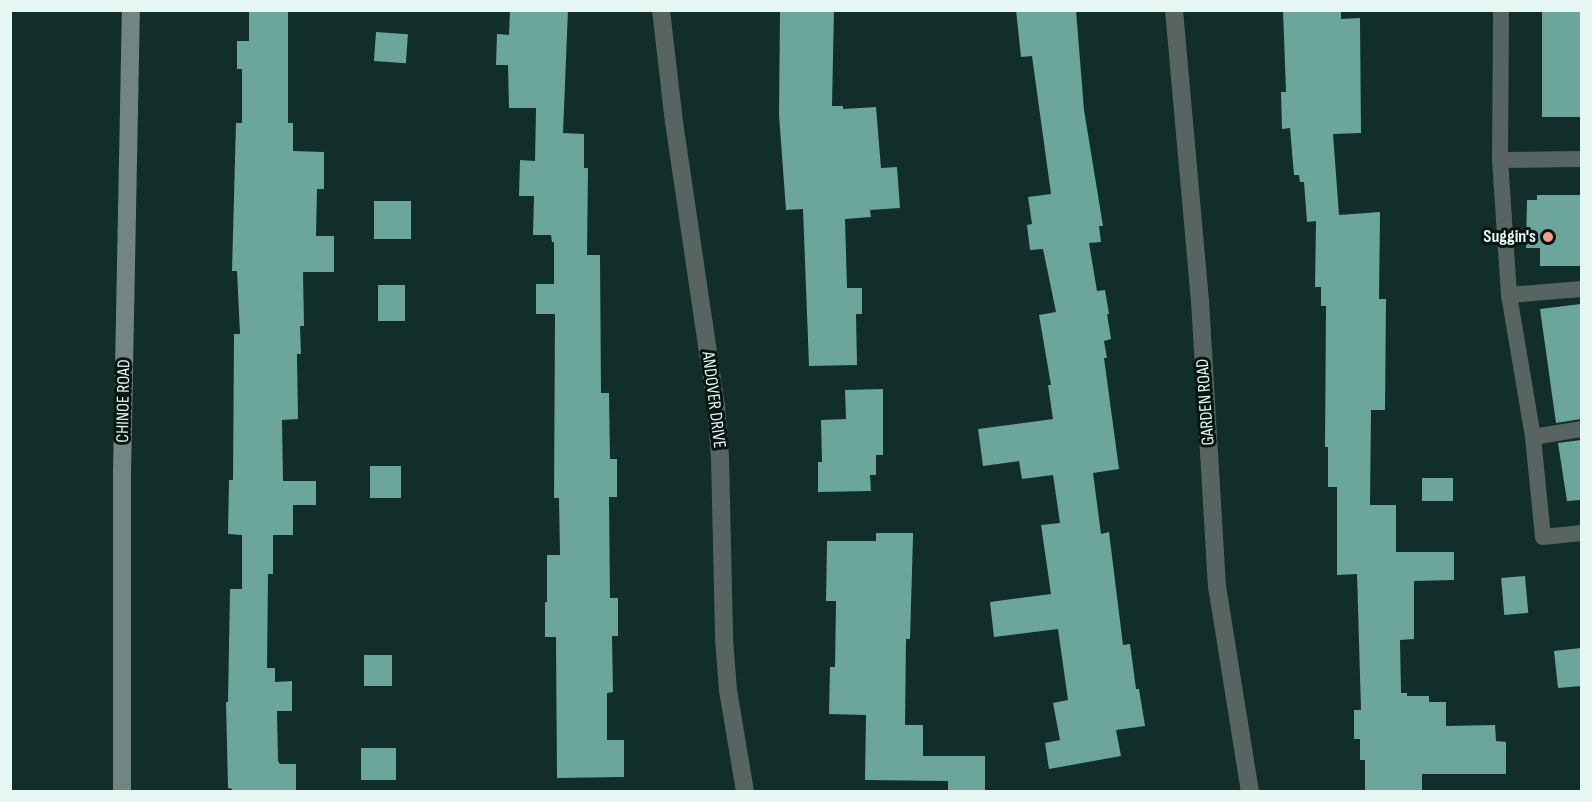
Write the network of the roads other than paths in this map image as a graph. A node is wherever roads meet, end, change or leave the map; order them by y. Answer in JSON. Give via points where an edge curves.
{"nodes":[{"id":1,"x":131,"y":10,"type":"edge"},
{"id":2,"x":661,"y":10,"type":"edge"},
{"id":3,"x":1174,"y":10,"type":"edge"},
{"id":4,"x":1501,"y":10,"type":"edge"},
{"id":5,"x":1581,"y":159,"type":"edge"},
{"id":6,"x":1500,"y":160,"type":"junction"},
{"id":7,"x":1581,"y":289,"type":"edge"},
{"id":8,"x":1509,"y":295,"type":"junction"},
{"id":9,"x":1581,"y":429,"type":"edge"},
{"id":10,"x":1533,"y":436,"type":"junction"},
{"id":11,"x":1581,"y":533,"type":"edge"},
{"id":12,"x":122,"y":792,"type":"edge"},
{"id":13,"x":745,"y":792,"type":"edge"},
{"id":14,"x":1250,"y":792,"type":"edge"}],
"edges":[{"from":1,"to":12,"type":"street","name":"CHINOE ROAD","via":[[122,473]]},
{"from":2,"to":13,"type":"street","name":"ANDOVER DRIVE","via":[[716,406],[724,639]]},
{"from":3,"to":14,"type":"street","name":"GARDEN ROAD","via":[[1200,301],[1217,586]]},
{"from":4,"to":6,"type":"lane"},
{"from":5,"to":6,"type":"lane"},
{"from":6,"to":8,"type":"lane"},
{"from":7,"to":8,"type":"lane"},
{"from":8,"to":10,"type":"lane"},
{"from":9,"to":10,"type":"lane"},
{"from":10,"to":11,"type":"lane","via":[[1544,537]]}]}
